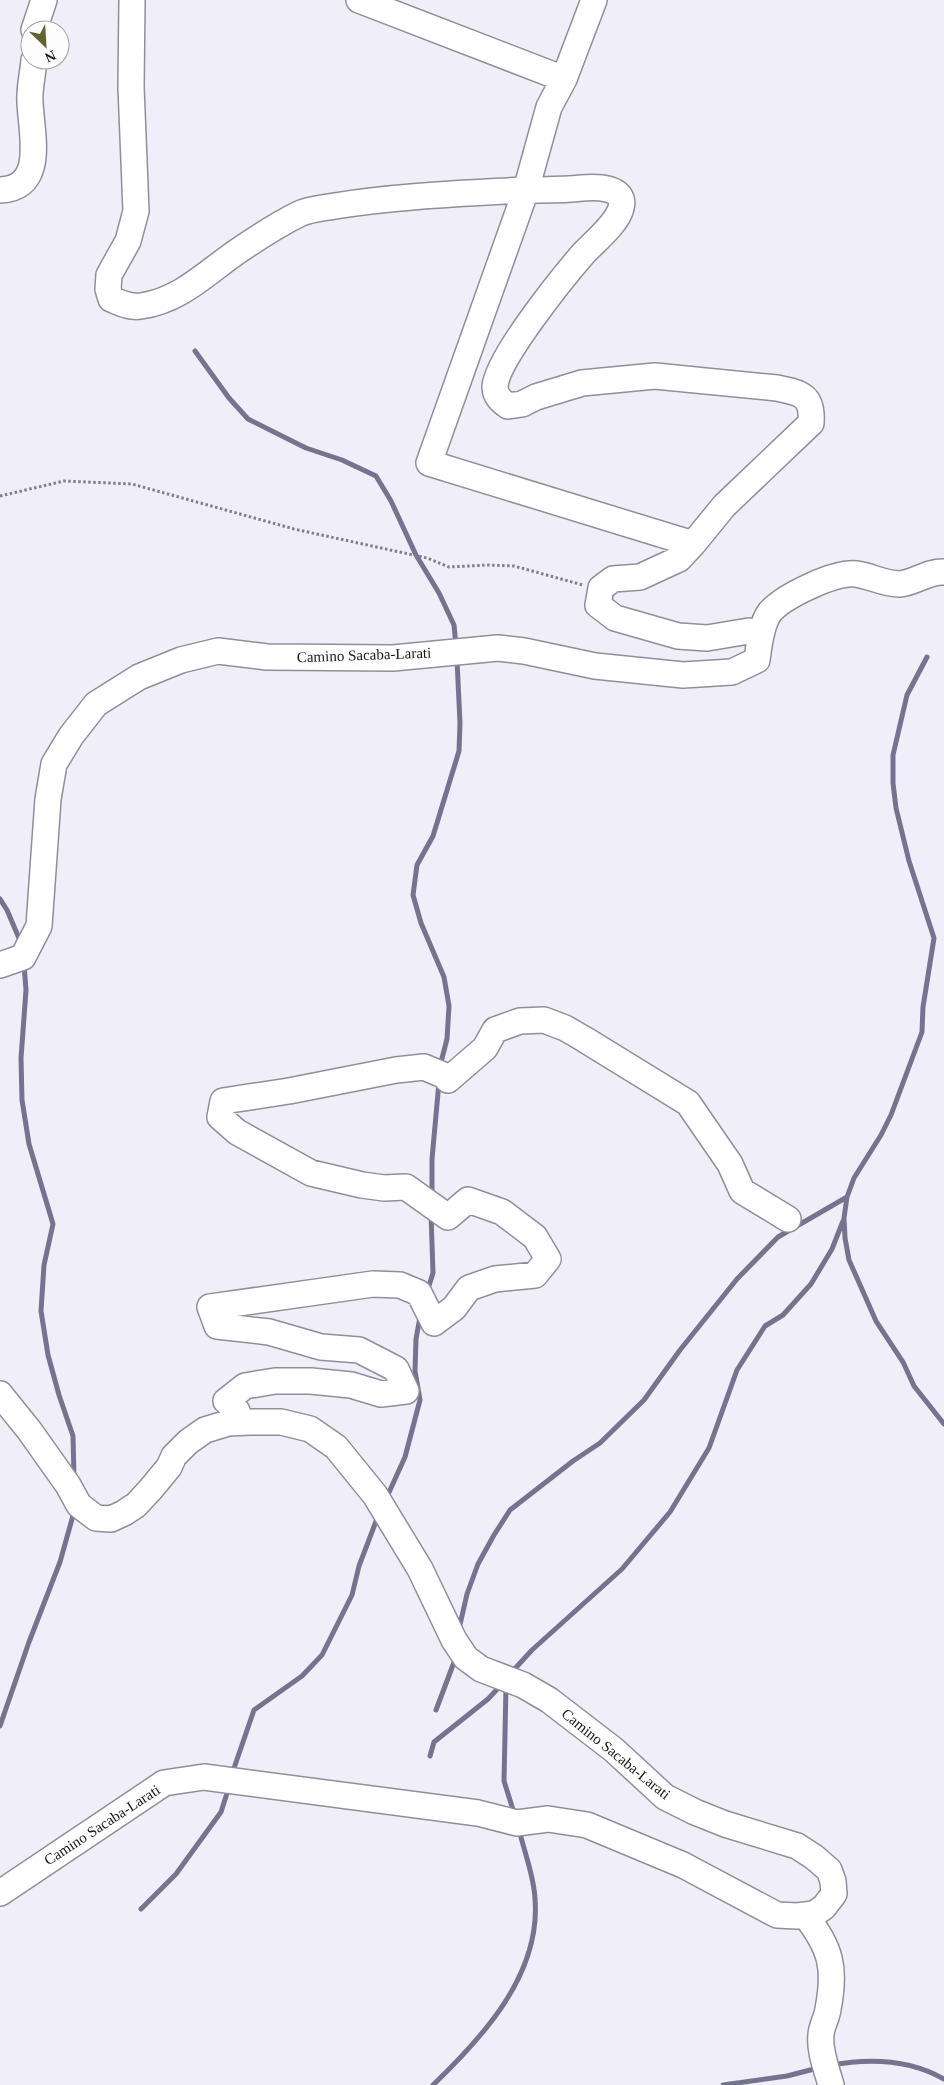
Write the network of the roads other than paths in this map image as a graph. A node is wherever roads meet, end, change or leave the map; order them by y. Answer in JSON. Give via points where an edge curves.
{"nodes":[{"id":1,"x":44,"y":0,"type":"edge"},
{"id":2,"x":132,"y":0,"type":"edge"},
{"id":3,"x":359,"y":0,"type":"edge"},
{"id":4,"x":594,"y":0,"type":"edge"},
{"id":5,"x":37,"y":20,"type":"edge"},
{"id":6,"x":33,"y":70,"type":"edge"},
{"id":7,"x":564,"y":79,"type":"junction"},
{"id":8,"x":0,"y":190,"type":"edge"},
{"id":9,"x":526,"y":190,"type":"junction"},
{"id":10,"x":693,"y":544,"type":"junction"},
{"id":11,"x":944,"y":572,"type":"edge"},
{"id":12,"x":760,"y":637,"type":"junction"},
{"id":13,"x":0,"y":965,"type":"edge"},
{"id":14,"x":788,"y":1219,"type":"dead end"},
{"id":15,"x":0,"y":1394,"type":"edge"},
{"id":16,"x":228,"y":1424,"type":"junction"},
{"id":17,"x":0,"y":1893,"type":"edge"},
{"id":18,"x":805,"y":1915,"type":"junction"},
{"id":19,"x":831,"y":2085,"type":"edge"}],
"edges":[{"from":1,"to":5,"type":"street"},
{"from":2,"to":9,"type":"street","via":[[131,87],[136,211],[128,241],[109,275],[111,299],[127,306],[141,306],[187,290],[237,252],[301,213],[363,202]]},
{"from":3,"to":7,"type":"street"},
{"from":4,"to":7,"type":"street"},
{"from":6,"to":8,"type":"street","via":[[30,101],[34,131],[29,176],[22,183]]},
{"from":7,"to":9,"type":"street","via":[[549,107]]},
{"from":9,"to":10,"type":"street","via":[[429,463]]},
{"from":9,"to":10,"type":"street","via":[[600,186],[620,198],[622,206],[616,219],[582,256],[507,358],[496,380],[499,400],[508,406],[522,404],[582,383],[655,376],[777,388],[796,392],[808,400],[812,409],[811,423],[754,475]]},
{"from":10,"to":12,"type":"street","via":[[679,559],[640,577],[613,579],[601,588],[598,605],[615,618],[678,636],[708,638],[749,631]]},
{"from":11,"to":12,"type":"street","name":"Camino Sacaba-Larati","via":[[920,576],[903,584],[853,574],[824,580],[786,598],[769,614]]},
{"from":12,"to":13,"type":"street","name":"Camino Sacaba-Larati","via":[[757,660],[732,672],[683,675],[595,666],[498,648],[393,658],[267,657],[218,651],[181,660],[147,674],[96,704],[70,736],[54,764],[48,799],[39,926],[23,957]]},
{"from":14,"to":16,"type":"street","via":[[742,1191],[727,1158],[688,1103],[565,1028],[544,1020],[520,1021],[495,1030],[485,1048],[448,1080],[424,1068],[396,1070],[223,1100],[220,1117],[237,1132],[311,1173],[362,1185],[406,1187],[448,1217],[468,1200],[502,1212],[535,1236],[548,1259],[535,1275],[495,1278],[469,1288],[454,1308],[434,1323],[419,1293],[400,1285],[364,1285],[210,1307],[217,1326],[269,1332],[321,1347],[359,1350],[396,1370],[406,1391],[381,1394],[351,1385],[310,1381],[275,1381],[245,1386],[226,1401],[237,1411]]},
{"from":15,"to":16,"type":"street","name":"Camino Sacaba-Larati","via":[[68,1484],[79,1505],[96,1518],[110,1519],[130,1509],[150,1490],[188,1442],[205,1430]]},
{"from":16,"to":18,"type":"street","name":"Camino Sacaba-Larati","via":[[281,1422],[310,1429],[336,1447],[375,1496],[420,1569],[466,1658],[481,1669],[523,1685],[549,1700],[614,1750],[666,1797],[725,1824],[797,1846],[814,1856],[829,1870],[834,1894],[814,1914]]},
{"from":17,"to":18,"type":"street","name":"Camino Sacaba-Larati","via":[[164,1783],[204,1777],[478,1813],[517,1823],[548,1819],[587,1826],[683,1864],[777,1915]]},
{"from":18,"to":19,"type":"street","via":[[819,1933],[830,1956],[832,1986],[820,2035]]}]}
